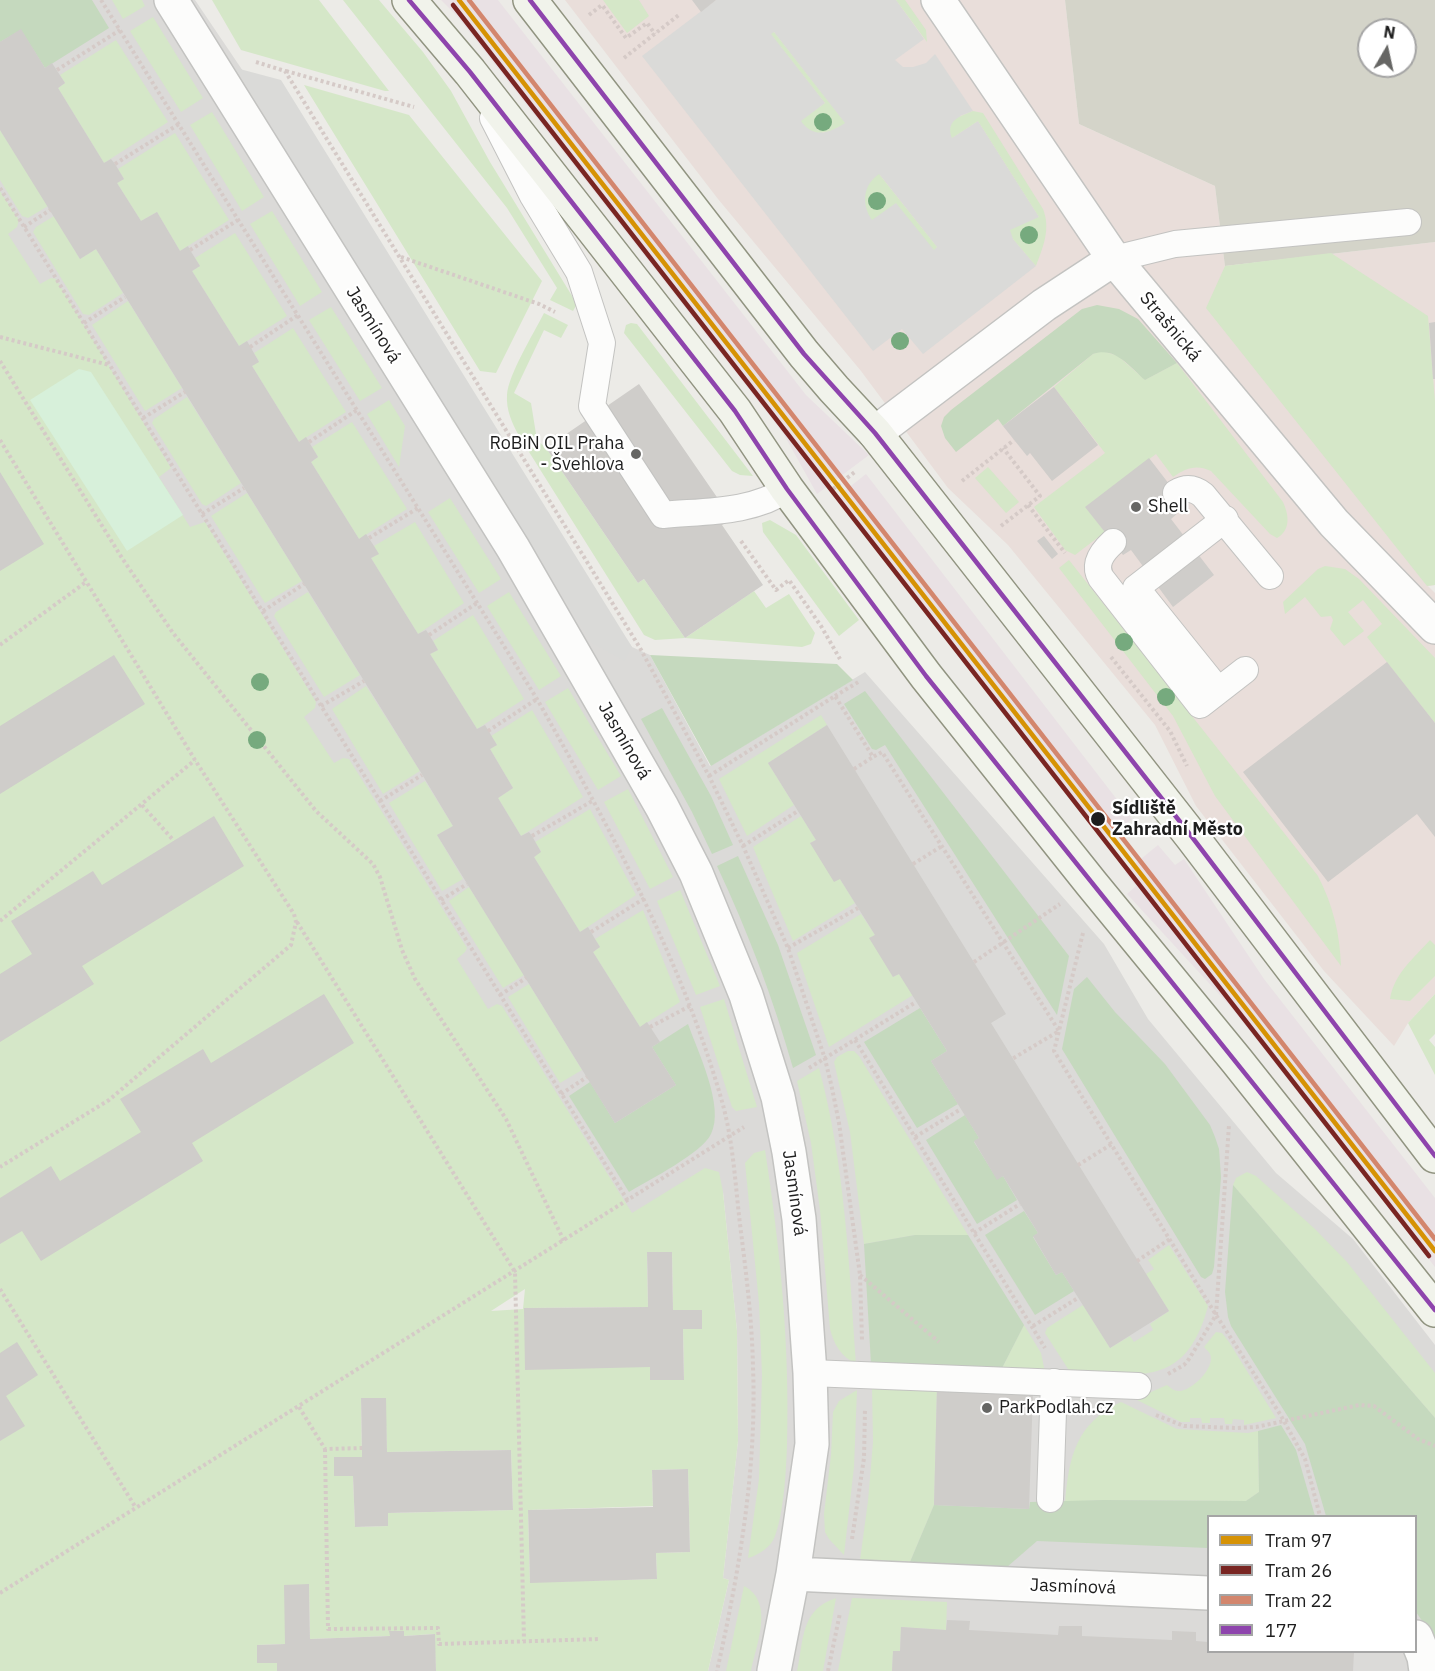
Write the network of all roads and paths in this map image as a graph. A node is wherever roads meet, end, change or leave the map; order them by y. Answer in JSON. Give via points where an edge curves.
{"nodes":[{"id":1,"x":101,"y":0,"type":"edge"},
{"id":2,"x":171,"y":0,"type":"edge"},
{"id":3,"x":409,"y":0,"type":"edge"},
{"id":4,"x":530,"y":0,"type":"edge"},
{"id":5,"x":938,"y":0,"type":"edge"},
{"id":6,"x":680,"y":14,"type":"dead end"},
{"id":7,"x":589,"y":15,"type":"dead end"},
{"id":8,"x":120,"y":30,"type":"junction"},
{"id":9,"x":655,"y":34,"type":"junction"},
{"id":10,"x":623,"y":59,"type":"dead end"},
{"id":11,"x":57,"y":70,"type":"dead end"},
{"id":12,"x":285,"y":70,"type":"dead end"},
{"id":13,"x":470,"y":72,"type":"junction"},
{"id":14,"x":414,"y":107,"type":"dead end"},
{"id":15,"x":178,"y":124,"type":"junction"},
{"id":16,"x":115,"y":164,"type":"dead end"},
{"id":17,"x":0,"y":188,"type":"edge"},
{"id":18,"x":50,"y":210,"type":"dead end"},
{"id":19,"x":238,"y":220,"type":"junction"},
{"id":20,"x":1408,"y":222,"type":"dead end"},
{"id":21,"x":24,"y":227,"type":"junction"},
{"id":22,"x":190,"y":250,"type":"dead end"},
{"id":23,"x":400,"y":257,"type":"dead end"},
{"id":24,"x":1114,"y":260,"type":"junction"},
{"id":25,"x":125,"y":297,"type":"dead end"},
{"id":26,"x":540,"y":304,"type":"dead end"},
{"id":27,"x":298,"y":315,"type":"junction"},
{"id":28,"x":84,"y":323,"type":"junction"},
{"id":29,"x":0,"y":337,"type":"edge"},
{"id":30,"x":250,"y":347,"type":"dead end"},
{"id":31,"x":0,"y":361,"type":"edge"},
{"id":32,"x":110,"y":365,"type":"junction"},
{"id":33,"x":184,"y":392,"type":"dead end"},
{"id":34,"x":357,"y":410,"type":"junction"},
{"id":35,"x":143,"y":418,"type":"junction"},
{"id":36,"x":875,"y":433,"type":"junction"},
{"id":37,"x":0,"y":440,"type":"edge"},
{"id":38,"x":1014,"y":440,"type":"dead end"},
{"id":39,"x":309,"y":442,"type":"dead end"},
{"id":40,"x":1003,"y":448,"type":"junction"},
{"id":41,"x":859,"y":469,"type":"dead end"},
{"id":42,"x":957,"y":485,"type":"dead end"},
{"id":43,"x":244,"y":488,"type":"dead end"},
{"id":44,"x":787,"y":489,"type":"junction"},
{"id":45,"x":1176,"y":493,"type":"dead end"},
{"id":46,"x":825,"y":495,"type":"dead end"},
{"id":47,"x":1028,"y":505,"type":"junction"},
{"id":48,"x":736,"y":507,"type":"junction"},
{"id":49,"x":418,"y":508,"type":"junction"},
{"id":50,"x":202,"y":514,"type":"junction"},
{"id":51,"x":1225,"y":519,"type":"junction"},
{"id":52,"x":1001,"y":526,"type":"dead end"},
{"id":53,"x":369,"y":538,"type":"dead end"},
{"id":54,"x":1113,"y":542,"type":"dead end"},
{"id":55,"x":1063,"y":551,"type":"dead end"},
{"id":56,"x":1270,"y":576,"type":"dead end"},
{"id":57,"x":86,"y":582,"type":"junction"},
{"id":58,"x":304,"y":584,"type":"dead end"},
{"id":59,"x":477,"y":603,"type":"junction"},
{"id":60,"x":263,"y":612,"type":"junction"},
{"id":61,"x":1435,"y":627,"type":"edge"},
{"id":62,"x":429,"y":635,"type":"dead end"},
{"id":63,"x":0,"y":645,"type":"edge"},
{"id":64,"x":1111,"y":657,"type":"dead end"},
{"id":65,"x":840,"y":659,"type":"dead end"},
{"id":66,"x":1245,"y":670,"type":"dead end"},
{"id":67,"x":364,"y":681,"type":"dead end"},
{"id":68,"x":860,"y":681,"type":"dead end"},
{"id":69,"x":835,"y":696,"type":"junction"},
{"id":70,"x":1209,"y":698,"type":"junction"},
{"id":71,"x":537,"y":699,"type":"junction"},
{"id":72,"x":321,"y":706,"type":"junction"},
{"id":73,"x":488,"y":731,"type":"dead end"},
{"id":74,"x":873,"y":757,"type":"junction"},
{"id":75,"x":195,"y":760,"type":"junction"},
{"id":76,"x":854,"y":769,"type":"dead end"},
{"id":77,"x":1190,"y":770,"type":"dead end"},
{"id":78,"x":422,"y":775,"type":"dead end"},
{"id":79,"x":709,"y":776,"type":"dead end"},
{"id":80,"x":594,"y":800,"type":"junction"},
{"id":81,"x":380,"y":801,"type":"junction"},
{"id":82,"x":142,"y":805,"type":"junction"},
{"id":83,"x":798,"y":811,"type":"dead end"},
{"id":84,"x":532,"y":836,"type":"dead end"},
{"id":85,"x":174,"y":841,"type":"dead end"},
{"id":86,"x":743,"y":846,"type":"dead end"},
{"id":87,"x":942,"y":846,"type":"junction"},
{"id":88,"x":913,"y":864,"type":"dead end"},
{"id":89,"x":467,"y":884,"type":"dead end"},
{"id":90,"x":645,"y":898,"type":"junction"},
{"id":91,"x":441,"y":900,"type":"junction"},
{"id":92,"x":1060,"y":904,"type":"dead end"},
{"id":93,"x":858,"y":908,"type":"dead end"},
{"id":94,"x":0,"y":921,"type":"edge"},
{"id":95,"x":296,"y":922,"type":"junction"},
{"id":96,"x":591,"y":932,"type":"dead end"},
{"id":97,"x":1083,"y":932,"type":"dead end"},
{"id":98,"x":1003,"y":942,"type":"junction"},
{"id":99,"x":788,"y":948,"type":"dead end"},
{"id":100,"x":974,"y":962,"type":"dead end"},
{"id":101,"x":526,"y":978,"type":"dead end"},
{"id":102,"x":500,"y":995,"type":"junction"},
{"id":103,"x":916,"y":1002,"type":"dead end"},
{"id":104,"x":690,"y":1006,"type":"junction"},
{"id":105,"x":650,"y":1027,"type":"dead end"},
{"id":106,"x":1059,"y":1031,"type":"junction"},
{"id":107,"x":855,"y":1040,"type":"junction"},
{"id":108,"x":1012,"y":1059,"type":"dead end"},
{"id":109,"x":805,"y":1071,"type":"dead end"},
{"id":110,"x":587,"y":1077,"type":"dead end"},
{"id":111,"x":561,"y":1094,"type":"junction"},
{"id":112,"x":962,"y":1109,"type":"dead end"},
{"id":113,"x":750,"y":1124,"type":"dead end"},
{"id":114,"x":1230,"y":1125,"type":"dead end"},
{"id":115,"x":730,"y":1135,"type":"junction"},
{"id":116,"x":915,"y":1137,"type":"junction"},
{"id":117,"x":1112,"y":1144,"type":"junction"},
{"id":118,"x":1435,"y":1156,"type":"edge"},
{"id":119,"x":1078,"y":1165,"type":"dead end"},
{"id":120,"x":0,"y":1167,"type":"edge"},
{"id":121,"x":628,"y":1201,"type":"junction"},
{"id":122,"x":1020,"y":1204,"type":"dead end"},
{"id":123,"x":975,"y":1233,"type":"junction"},
{"id":124,"x":1170,"y":1239,"type":"junction"},
{"id":125,"x":564,"y":1241,"type":"junction"},
{"id":126,"x":1137,"y":1261,"type":"dead end"},
{"id":127,"x":515,"y":1272,"type":"junction"},
{"id":128,"x":860,"y":1275,"type":"dead end"},
{"id":129,"x":0,"y":1289,"type":"edge"},
{"id":130,"x":1078,"y":1298,"type":"dead end"},
{"id":131,"x":1435,"y":1310,"type":"edge"},
{"id":132,"x":1216,"y":1315,"type":"junction"},
{"id":133,"x":1032,"y":1326,"type":"junction"},
{"id":134,"x":1039,"y":1336,"type":"dead end"},
{"id":135,"x":939,"y":1342,"type":"dead end"},
{"id":136,"x":810,"y":1373,"type":"junction"},
{"id":137,"x":1054,"y":1382,"type":"junction"},
{"id":138,"x":1137,"y":1386,"type":"junction"},
{"id":139,"x":865,"y":1399,"type":"dead end"},
{"id":140,"x":299,"y":1407,"type":"junction"},
{"id":141,"x":1283,"y":1420,"type":"junction"},
{"id":142,"x":1435,"y":1446,"type":"edge"},
{"id":143,"x":362,"y":1448,"type":"dead end"},
{"id":144,"x":325,"y":1449,"type":"junction"},
{"id":145,"x":1050,"y":1499,"type":"dead end"},
{"id":146,"x":136,"y":1508,"type":"junction"},
{"id":147,"x":1320,"y":1515,"type":"edge"},
{"id":148,"x":850,"y":1547,"type":"dead end"},
{"id":149,"x":793,"y":1574,"type":"junction"},
{"id":150,"x":0,"y":1593,"type":"edge"},
{"id":151,"x":1207,"y":1593,"type":"edge"},
{"id":152,"x":841,"y":1608,"type":"dead end"},
{"id":153,"x":600,"y":1639,"type":"dead end"},
{"id":154,"x":1417,"y":1640,"type":"edge"},
{"id":155,"x":524,"y":1641,"type":"junction"},
{"id":156,"x":717,"y":1671,"type":"edge"},
{"id":157,"x":774,"y":1671,"type":"edge"},
{"id":158,"x":828,"y":1671,"type":"edge"},
{"id":159,"x":1426,"y":1671,"type":"edge"}],
"edges":[{"from":1,"to":8,"type":"path"},
{"from":2,"to":136,"type":"street","name":"Jasmínová","via":[[513,548],[696,873],[746,995],[778,1097],[799,1219]]},
{"from":3,"to":13,"type":"main road"},
{"from":4,"to":36,"type":"main road","via":[[804,354]]},
{"from":5,"to":24,"type":"street","name":"Strašnická"},
{"from":6,"to":9,"type":"path"},
{"from":7,"to":9,"type":"path","via":[[602,5],[626,38],[647,22]]},
{"from":8,"to":11,"type":"path"},
{"from":8,"to":15,"type":"path"},
{"from":9,"to":10,"type":"path"},
{"from":12,"to":14,"type":"path"},
{"from":13,"to":44,"type":"main road","via":[[735,411]]},
{"from":13,"to":48,"type":"lane","via":[[533,196],[579,272],[602,343],[592,406],[663,515]]},
{"from":15,"to":16,"type":"path"},
{"from":15,"to":19,"type":"path"},
{"from":17,"to":21,"type":"path"},
{"from":18,"to":21,"type":"path"},
{"from":19,"to":22,"type":"path"},
{"from":19,"to":27,"type":"path"},
{"from":20,"to":24,"type":"lane","via":[[1174,244]]},
{"from":21,"to":28,"type":"path"},
{"from":23,"to":26,"type":"path"},
{"from":24,"to":36,"type":"street","via":[[1044,305]]},
{"from":24,"to":61,"type":"street","name":"Strašnická","via":[[1334,523]]},
{"from":25,"to":28,"type":"path"},
{"from":27,"to":30,"type":"path"},
{"from":27,"to":34,"type":"path"},
{"from":28,"to":32,"type":"path"},
{"from":29,"to":32,"type":"path"},
{"from":31,"to":125,"type":"path","via":[[172,633],[316,811],[376,870],[402,950],[416,978],[506,1119]]},
{"from":32,"to":35,"type":"path"},
{"from":33,"to":35,"type":"path"},
{"from":34,"to":39,"type":"path"},
{"from":34,"to":49,"type":"path"},
{"from":35,"to":50,"type":"path"},
{"from":36,"to":118,"type":"main road","via":[[1192,837]]},
{"from":37,"to":57,"type":"path"},
{"from":38,"to":40,"type":"path"},
{"from":40,"to":42,"type":"path"},
{"from":40,"to":47,"type":"path","via":[[1040,496]]},
{"from":41,"to":46,"type":"path"},
{"from":43,"to":50,"type":"path"},
{"from":44,"to":48,"type":"lane","via":[[770,499]]},
{"from":44,"to":131,"type":"main road","via":[[926,676]]},
{"from":45,"to":51,"type":"lane","via":[[1197,490]]},
{"from":47,"to":52,"type":"path"},
{"from":47,"to":55,"type":"path"},
{"from":48,"to":65,"type":"path","via":[[734,530],[776,590],[789,580]]},
{"from":49,"to":53,"type":"path"},
{"from":49,"to":59,"type":"path"},
{"from":50,"to":60,"type":"path"},
{"from":51,"to":56,"type":"lane"},
{"from":51,"to":70,"type":"lane","via":[[1136,588]]},
{"from":54,"to":70,"type":"lane","via":[[1099,559],[1097,569],[1101,578]]},
{"from":57,"to":63,"type":"path"},
{"from":57,"to":75,"type":"path"},
{"from":58,"to":60,"type":"path"},
{"from":59,"to":62,"type":"path"},
{"from":59,"to":71,"type":"path"},
{"from":60,"to":72,"type":"path"},
{"from":64,"to":77,"type":"path","via":[[1170,730]]},
{"from":66,"to":70,"type":"lane"},
{"from":67,"to":72,"type":"path"},
{"from":68,"to":69,"type":"path"},
{"from":69,"to":74,"type":"path"},
{"from":69,"to":79,"type":"path"},
{"from":71,"to":73,"type":"path"},
{"from":71,"to":80,"type":"path"},
{"from":72,"to":81,"type":"path"},
{"from":74,"to":76,"type":"path"},
{"from":74,"to":87,"type":"path","via":[[882,752]]},
{"from":75,"to":82,"type":"path"},
{"from":75,"to":95,"type":"path"},
{"from":78,"to":81,"type":"path"},
{"from":80,"to":84,"type":"path"},
{"from":80,"to":90,"type":"path"},
{"from":81,"to":91,"type":"path"},
{"from":82,"to":85,"type":"path"},
{"from":82,"to":94,"type":"path"},
{"from":83,"to":86,"type":"path"},
{"from":87,"to":88,"type":"path"},
{"from":87,"to":98,"type":"path"},
{"from":89,"to":91,"type":"path"},
{"from":90,"to":96,"type":"path"},
{"from":90,"to":104,"type":"path"},
{"from":91,"to":102,"type":"path"},
{"from":92,"to":98,"type":"path"},
{"from":93,"to":99,"type":"path"},
{"from":95,"to":120,"type":"path","via":[[291,945],[109,1100]]},
{"from":95,"to":127,"type":"path"},
{"from":97,"to":106,"type":"path"},
{"from":98,"to":100,"type":"path"},
{"from":98,"to":106,"type":"path"},
{"from":101,"to":102,"type":"path"},
{"from":102,"to":111,"type":"path"},
{"from":103,"to":107,"type":"path"},
{"from":104,"to":105,"type":"path"},
{"from":104,"to":115,"type":"path","via":[[722,1099]]},
{"from":106,"to":108,"type":"path"},
{"from":106,"to":117,"type":"path","via":[[1054,1051]]},
{"from":107,"to":109,"type":"path"},
{"from":107,"to":116,"type":"path"},
{"from":110,"to":111,"type":"path"},
{"from":111,"to":121,"type":"path"},
{"from":112,"to":116,"type":"path"},
{"from":113,"to":115,"type":"path"},
{"from":114,"to":132,"type":"path"},
{"from":115,"to":121,"type":"path"},
{"from":115,"to":156,"type":"path","via":[[748,1290],[753,1420],[742,1538]]},
{"from":116,"to":123,"type":"path"},
{"from":117,"to":119,"type":"path"},
{"from":117,"to":124,"type":"path"},
{"from":121,"to":125,"type":"path"},
{"from":122,"to":123,"type":"path"},
{"from":123,"to":133,"type":"path"},
{"from":124,"to":126,"type":"path"},
{"from":124,"to":132,"type":"path"},
{"from":125,"to":127,"type":"path"},
{"from":127,"to":140,"type":"path"},
{"from":127,"to":155,"type":"path"},
{"from":128,"to":135,"type":"path"},
{"from":129,"to":146,"type":"path"},
{"from":130,"to":133,"type":"path"},
{"from":132,"to":138,"type":"path","via":[[1184,1365]]},
{"from":132,"to":141,"type":"path"},
{"from":133,"to":134,"type":"path"},
{"from":136,"to":137,"type":"lane"},
{"from":136,"to":149,"type":"street","name":"Jasmínová","via":[[812,1444]]},
{"from":137,"to":138,"type":"lane"},
{"from":137,"to":145,"type":"lane"},
{"from":138,"to":141,"type":"path","via":[[1131,1404],[1184,1426],[1256,1427]]},
{"from":139,"to":148,"type":"path","via":[[864,1458]]},
{"from":140,"to":144,"type":"path"},
{"from":140,"to":146,"type":"path"},
{"from":141,"to":142,"type":"path","via":[[1359,1405],[1374,1406],[1418,1439]]},
{"from":141,"to":147,"type":"path","via":[[1305,1460]]},
{"from":143,"to":144,"type":"path"},
{"from":144,"to":155,"type":"path","via":[[328,1629],[438,1628],[439,1644]]},
{"from":146,"to":150,"type":"path"},
{"from":149,"to":151,"type":"street","name":"Jasmínová"},
{"from":149,"to":157,"type":"street","name":"Jasmínová"},
{"from":152,"to":158,"type":"path"},
{"from":153,"to":155,"type":"path"},
{"from":154,"to":159,"type":"street"}]}
